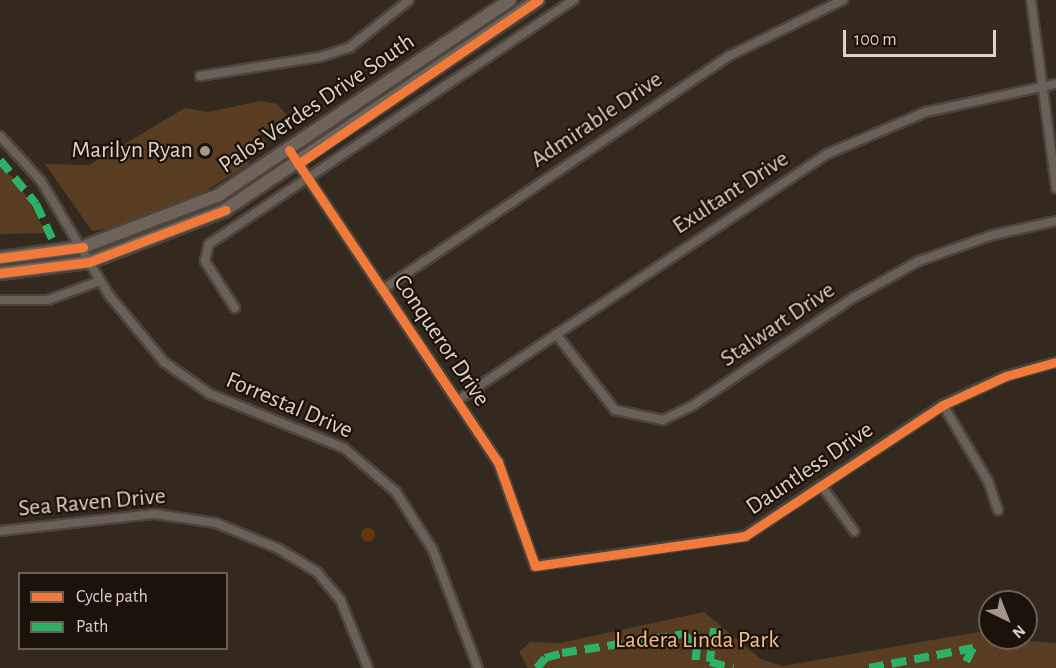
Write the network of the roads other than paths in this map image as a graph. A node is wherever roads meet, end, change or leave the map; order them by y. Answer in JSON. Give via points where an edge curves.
{"nodes":[{"id":1,"x":410,"y":0,"type":"edge"},
{"id":2,"x":510,"y":0,"type":"edge"},
{"id":3,"x":538,"y":0,"type":"edge"},
{"id":4,"x":574,"y":0,"type":"edge"},
{"id":5,"x":843,"y":0,"type":"edge"},
{"id":6,"x":1031,"y":0,"type":"edge"},
{"id":7,"x":200,"y":76,"type":"dead end"},
{"id":8,"x":1056,"y":84,"type":"edge"},
{"id":9,"x":1042,"y":85,"type":"junction"},
{"id":10,"x":0,"y":136,"type":"edge"},
{"id":11,"x":289,"y":150,"type":"junction"},
{"id":12,"x":298,"y":164,"type":"junction"},
{"id":13,"x":308,"y":181,"type":"junction"},
{"id":14,"x":1056,"y":188,"type":"edge"},
{"id":15,"x":1056,"y":221,"type":"edge"},
{"id":16,"x":83,"y":247,"type":"junction"},
{"id":17,"x":0,"y":258,"type":"edge"},
{"id":18,"x":89,"y":262,"type":"junction"},
{"id":19,"x":0,"y":273,"type":"edge"},
{"id":20,"x":100,"y":281,"type":"junction"},
{"id":21,"x":382,"y":290,"type":"junction"},
{"id":22,"x":0,"y":300,"type":"edge"},
{"id":23,"x":235,"y":308,"type":"dead end"},
{"id":24,"x":556,"y":334,"type":"junction"},
{"id":25,"x":1056,"y":362,"type":"edge"},
{"id":26,"x":458,"y":400,"type":"junction"},
{"id":27,"x":943,"y":405,"type":"junction"},
{"id":28,"x":822,"y":485,"type":"junction"},
{"id":29,"x":998,"y":510,"type":"dead end"},
{"id":30,"x":0,"y":531,"type":"edge"},
{"id":31,"x":854,"y":531,"type":"dead end"},
{"id":32,"x":535,"y":566,"type":"joint"},
{"id":33,"x":368,"y":668,"type":"edge"},
{"id":34,"x":478,"y":668,"type":"edge"}],
"edges":[{"from":1,"to":7,"type":"street","via":[[350,47],[320,57]]},
{"from":2,"to":11,"type":"main road","name":"Palos Verdes Drive South"},
{"from":3,"to":12,"type":"main road","name":"Palos Verdes Drive South"},
{"from":4,"to":13,"type":"street"},
{"from":5,"to":21,"type":"street","name":"Admirable Drive","via":[[729,56]]},
{"from":6,"to":9,"type":"street"},
{"from":8,"to":9,"type":"street","name":"Exultant Drive"},
{"from":9,"to":14,"type":"street"},
{"from":9,"to":24,"type":"street","name":"Exultant Drive","via":[[926,112],[842,146]]},
{"from":10,"to":16,"type":"street","name":"Forrestal Drive","via":[[41,181]]},
{"from":11,"to":12,"type":"street","name":"Conqueror Drive"},
{"from":11,"to":16,"type":"main road","name":"Palos Verdes Drive South","via":[[219,195]]},
{"from":12,"to":13,"type":"street","name":"Conqueror Drive"},
{"from":12,"to":18,"type":"main road","name":"Palos Verdes Drive South","via":[[225,210]]},
{"from":13,"to":21,"type":"street","name":"Conqueror Drive"},
{"from":13,"to":23,"type":"street","via":[[203,252]]},
{"from":15,"to":24,"type":"street","name":"Stalwart Drive","via":[[993,235],[919,261],[853,298],[692,406],[663,420],[615,410]]},
{"from":16,"to":17,"type":"main road","name":"Palos Verdes Drive South"},
{"from":16,"to":18,"type":"street","name":"Forrestal Drive"},
{"from":18,"to":19,"type":"main road","name":"Palos Verdes Drive South"},
{"from":18,"to":20,"type":"street","name":"Forrestal Drive"},
{"from":20,"to":22,"type":"street","via":[[48,300]]},
{"from":20,"to":34,"type":"street","name":"Forrestal Drive","via":[[130,326],[180,376],[210,394],[344,448],[396,492],[433,550]]},
{"from":21,"to":26,"type":"street","name":"Conqueror Drive"},
{"from":24,"to":26,"type":"street","name":"Exultant Drive"},
{"from":25,"to":27,"type":"street","name":"Dauntless Drive","via":[[1006,375]]},
{"from":26,"to":32,"type":"street","name":"Conqueror Drive","via":[[502,470]]},
{"from":27,"to":28,"type":"street","name":"Dauntless Drive"},
{"from":27,"to":29,"type":"street","via":[[988,481]]},
{"from":28,"to":31,"type":"street"},
{"from":28,"to":32,"type":"street","name":"Dauntless Drive","via":[[745,536]]},
{"from":30,"to":33,"type":"street","name":"Sea Raven Drive","via":[[155,514],[216,523],[279,549],[317,572],[340,599]]}]}
